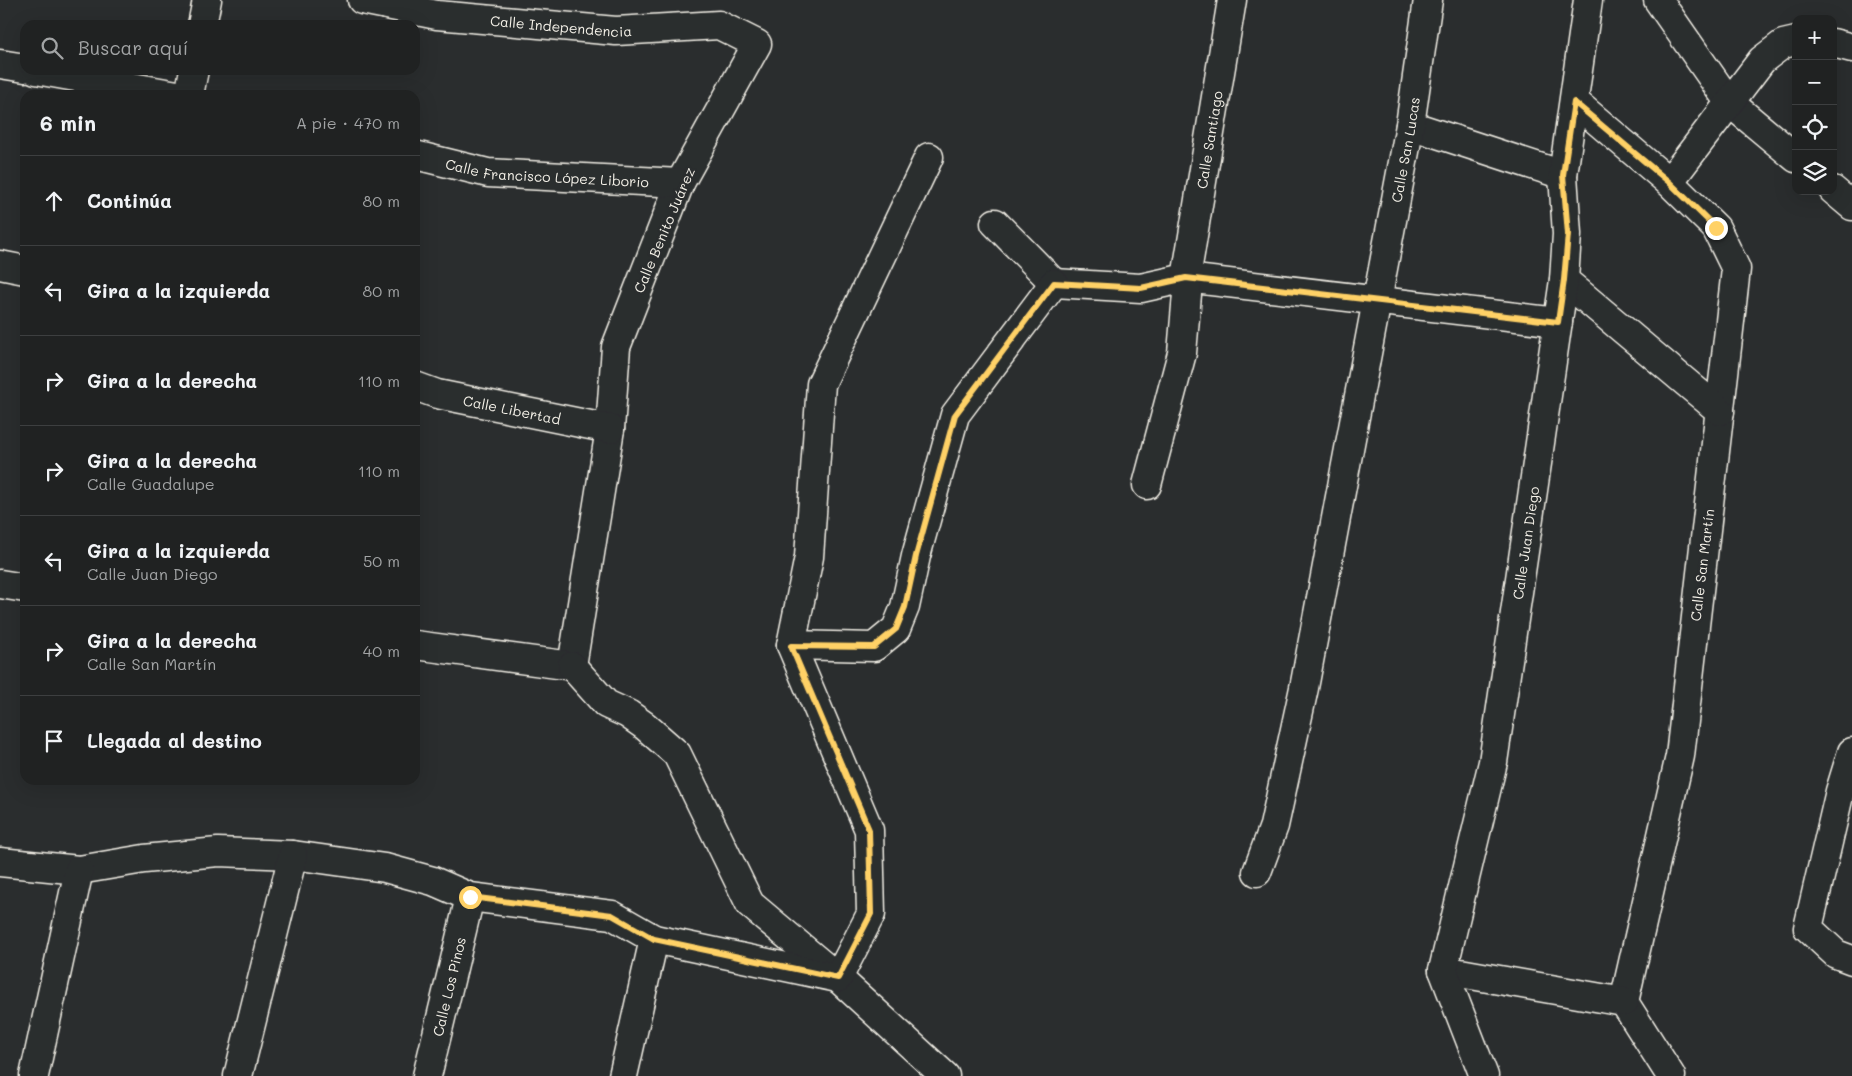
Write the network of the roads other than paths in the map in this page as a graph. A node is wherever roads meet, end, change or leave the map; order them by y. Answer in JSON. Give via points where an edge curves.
{"nodes":[{"id":1,"x":207,"y":0,"type":"edge"},
{"id":2,"x":362,"y":0,"type":"edge"},
{"id":3,"x":1232,"y":0,"type":"edge"},
{"id":4,"x":1428,"y":0,"type":"edge"},
{"id":5,"x":1588,"y":0,"type":"edge"},
{"id":6,"x":1658,"y":0,"type":"edge"},
{"id":7,"x":203,"y":20,"type":"edge"},
{"id":8,"x":1792,"y":43,"type":"edge"},
{"id":9,"x":757,"y":44,"type":"joint"},
{"id":10,"x":1837,"y":44,"type":"edge"},
{"id":11,"x":1852,"y":48,"type":"edge"},
{"id":12,"x":0,"y":64,"type":"edge"},
{"id":13,"x":20,"y":67,"type":"edge"},
{"id":14,"x":64,"y":75,"type":"edge"},
{"id":15,"x":193,"y":75,"type":"edge"},
{"id":16,"x":149,"y":90,"type":"edge"},
{"id":17,"x":190,"y":90,"type":"edge"},
{"id":18,"x":1574,"y":102,"type":"junction"},
{"id":19,"x":1729,"y":102,"type":"junction"},
{"id":20,"x":1410,"y":125,"type":"junction"},
{"id":21,"x":1792,"y":155,"type":"edge"},
{"id":22,"x":420,"y":156,"type":"edge"},
{"id":23,"x":929,"y":157,"type":"dead end"},
{"id":24,"x":1563,"y":175,"type":"junction"},
{"id":25,"x":1669,"y":182,"type":"junction"},
{"id":26,"x":680,"y":183,"type":"junction"},
{"id":27,"x":1837,"y":193,"type":"edge"},
{"id":28,"x":1852,"y":206,"type":"edge"},
{"id":29,"x":995,"y":223,"type":"dead end"},
{"id":30,"x":0,"y":265,"type":"edge"},
{"id":31,"x":20,"y":269,"type":"edge"},
{"id":32,"x":1186,"y":278,"type":"junction"},
{"id":33,"x":1564,"y":280,"type":"junction"},
{"id":34,"x":1054,"y":283,"type":"junction"},
{"id":35,"x":1377,"y":299,"type":"junction"},
{"id":36,"x":1558,"y":322,"type":"junction"},
{"id":37,"x":420,"y":388,"type":"edge"},
{"id":38,"x":1720,"y":411,"type":"junction"},
{"id":39,"x":610,"y":429,"type":"junction"},
{"id":40,"x":1147,"y":485,"type":"dead end"},
{"id":41,"x":0,"y":584,"type":"edge"},
{"id":42,"x":20,"y":587,"type":"edge"},
{"id":43,"x":420,"y":646,"type":"edge"},
{"id":44,"x":791,"y":646,"type":"junction"},
{"id":45,"x":572,"y":666,"type":"junction"},
{"id":46,"x":1852,"y":752,"type":"edge"},
{"id":47,"x":293,"y":855,"type":"junction"},
{"id":48,"x":0,"y":862,"type":"edge"},
{"id":49,"x":79,"y":870,"type":"junction"},
{"id":50,"x":1257,"y":872,"type":"dead end"},
{"id":51,"x":470,"y":897,"type":"junction"},
{"id":52,"x":654,"y":939,"type":"junction"},
{"id":53,"x":1852,"y":960,"type":"edge"},
{"id":54,"x":1443,"y":970,"type":"junction"},
{"id":55,"x":838,"y":978,"type":"junction"},
{"id":56,"x":1624,"y":1002,"type":"junction"},
{"id":57,"x":34,"y":1076,"type":"edge"},
{"id":58,"x":238,"y":1076,"type":"edge"},
{"id":59,"x":427,"y":1076,"type":"edge"},
{"id":60,"x":623,"y":1076,"type":"edge"},
{"id":61,"x":945,"y":1076,"type":"edge"},
{"id":62,"x":1483,"y":1076,"type":"edge"},
{"id":63,"x":1670,"y":1076,"type":"edge"}],
"edges":[{"from":1,"to":7,"type":"street"},
{"from":2,"to":9,"type":"street","name":"Calle Independencia","via":[[437,15],[616,31],[720,25]]},
{"from":3,"to":32,"type":"street","name":"Calle Santiago"},
{"from":4,"to":20,"type":"street","name":"Calle San Lucas"},
{"from":5,"to":18,"type":"street","name":"Calle Juan Diego"},
{"from":6,"to":19,"type":"street"},
{"from":8,"to":19,"type":"street","via":[[1783,44],[1762,60]]},
{"from":9,"to":26,"type":"street","name":"Calle Benito Juárez"},
{"from":10,"to":11,"type":"street"},
{"from":12,"to":13,"type":"street"},
{"from":14,"to":16,"type":"street"},
{"from":15,"to":17,"type":"street"},
{"from":18,"to":24,"type":"street","name":"Calle Juan Diego"},
{"from":18,"to":25,"type":"street","name":"Calle San Martín"},
{"from":19,"to":21,"type":"street"},
{"from":19,"to":25,"type":"street"},
{"from":20,"to":24,"type":"street"},
{"from":20,"to":35,"type":"street","name":"Calle San Lucas"},
{"from":22,"to":26,"type":"street","name":"Calle Francisco López Liborio","via":[[488,174]]},
{"from":23,"to":44,"type":"street","via":[[821,384],[810,557]]},
{"from":24,"to":33,"type":"street","name":"Calle Juan Diego","via":[[1568,234]]},
{"from":25,"to":38,"type":"street","name":"Calle San Martín","via":[[1716,228],[1736,269]]},
{"from":26,"to":39,"type":"street","name":"Calle Benito Juárez","via":[[616,347]]},
{"from":27,"to":28,"type":"street"},
{"from":29,"to":34,"type":"street"},
{"from":30,"to":31,"type":"street"},
{"from":32,"to":34,"type":"street","via":[[1141,288]]},
{"from":32,"to":35,"type":"street"},
{"from":32,"to":40,"type":"street","name":"Calle Santiago","via":[[1182,353]]},
{"from":33,"to":36,"type":"street","name":"Calle Juan Diego"},
{"from":33,"to":38,"type":"street"},
{"from":34,"to":44,"type":"street","via":[[955,415],[905,607],[896,629],[874,647]]},
{"from":35,"to":36,"type":"street"},
{"from":35,"to":50,"type":"street","name":"Calle San Lucas","via":[[1304,688],[1274,826]]},
{"from":36,"to":54,"type":"street","name":"Calle Juan Diego","via":[[1493,762]]},
{"from":37,"to":39,"type":"street","name":"Calle Libertad"},
{"from":38,"to":56,"type":"street","name":"Calle San Martín","via":[[1680,756]]},
{"from":39,"to":45,"type":"street","name":"Calle Benito Juárez"},
{"from":41,"to":42,"type":"street"},
{"from":43,"to":45,"type":"street"},
{"from":44,"to":55,"type":"street","via":[[869,830],[871,914]]},
{"from":45,"to":55,"type":"street","via":[[606,704],[645,726],[676,754],[750,904]]},
{"from":46,"to":53,"type":"street","via":[[1808,928],[1836,954]]},
{"from":47,"to":49,"type":"street","via":[[218,852],[144,859]]},
{"from":47,"to":51,"type":"street","via":[[385,868],[433,881]]},
{"from":47,"to":58,"type":"street"},
{"from":48,"to":49,"type":"street"},
{"from":49,"to":57,"type":"street"},
{"from":51,"to":52,"type":"street","via":[[612,915]]},
{"from":51,"to":59,"type":"street","name":"Calle Los Pinos"},
{"from":52,"to":55,"type":"street"},
{"from":52,"to":60,"type":"street"},
{"from":54,"to":56,"type":"street"},
{"from":54,"to":62,"type":"street"},
{"from":55,"to":61,"type":"street"},
{"from":56,"to":63,"type":"street"}]}
